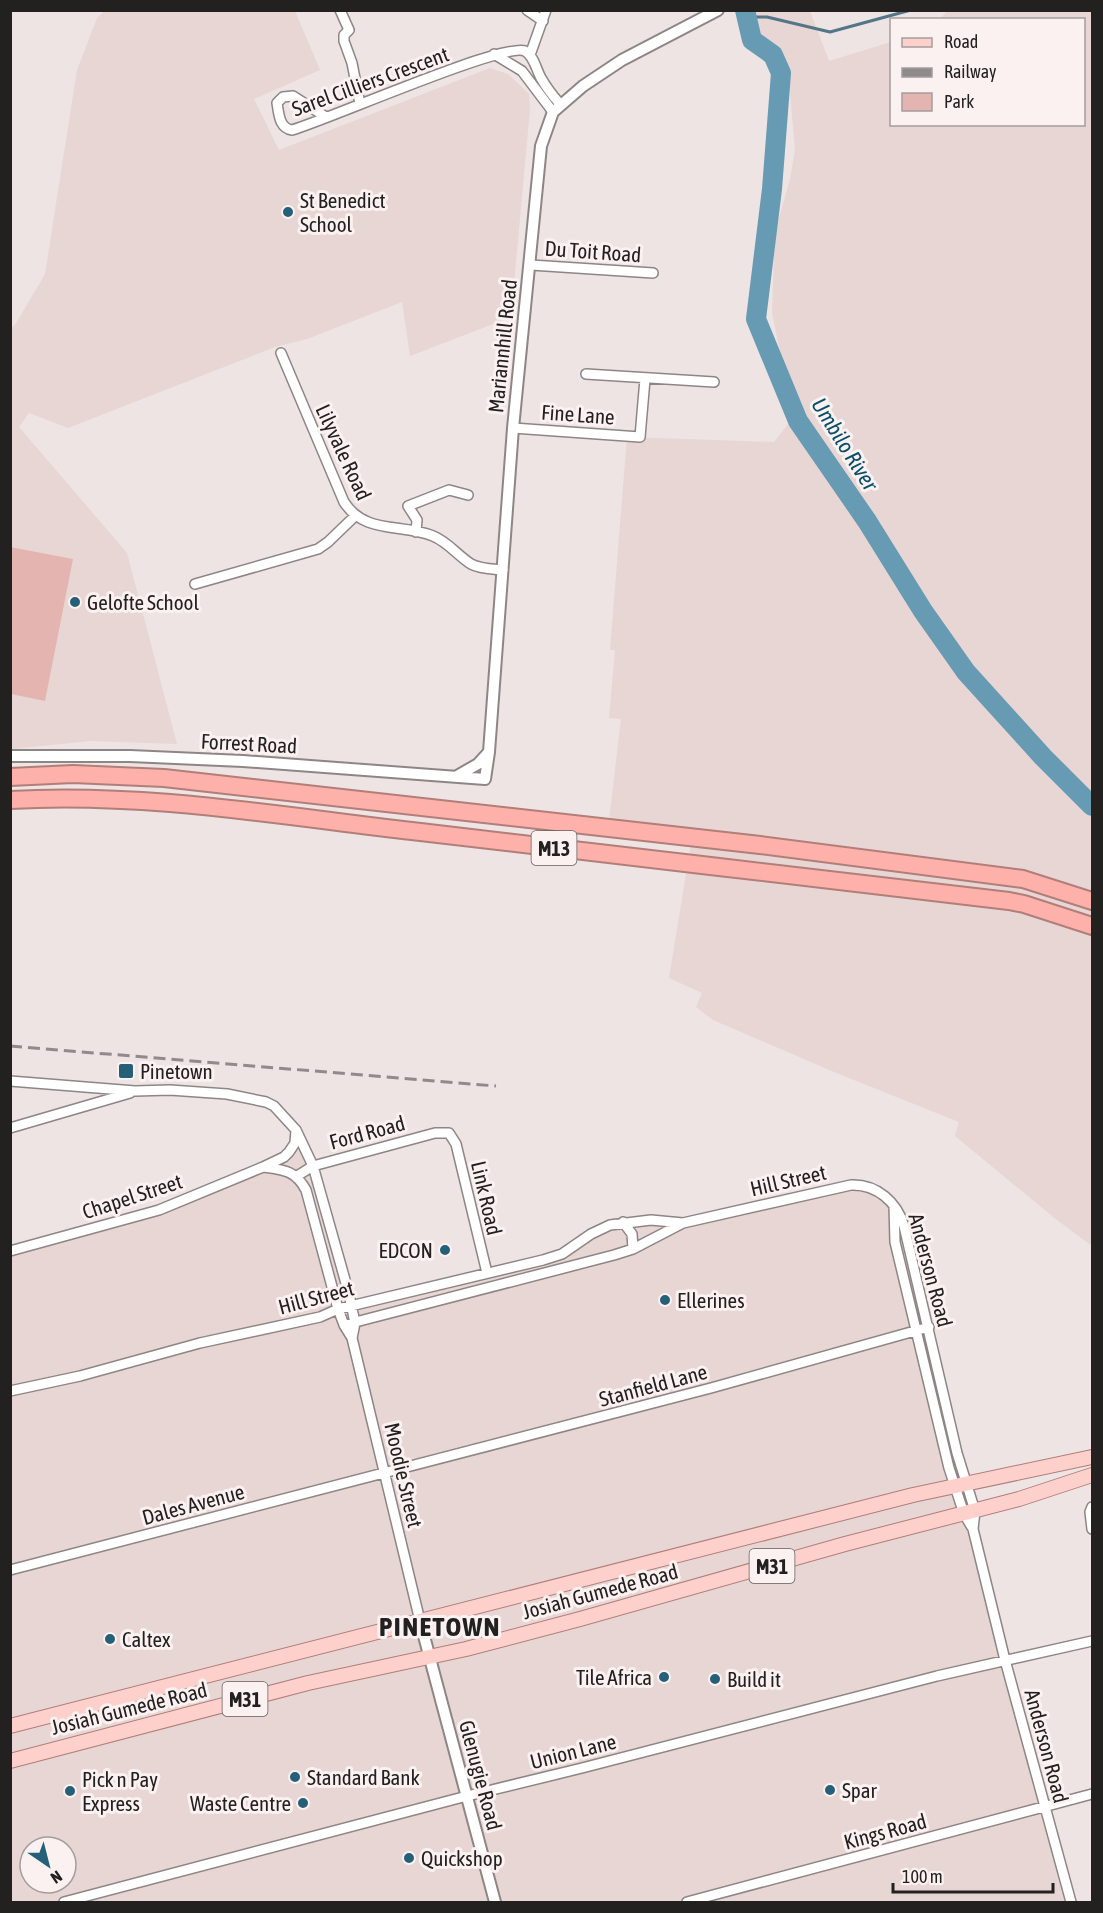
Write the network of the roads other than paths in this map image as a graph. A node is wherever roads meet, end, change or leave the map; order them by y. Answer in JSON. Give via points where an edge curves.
{"nodes":[{"id":1,"x":340,"y":10,"type":"edge"},
{"id":2,"x":527,"y":10,"type":"edge"},
{"id":3,"x":546,"y":10,"type":"edge"},
{"id":4,"x":718,"y":10,"type":"edge"},
{"id":5,"x":543,"y":21,"type":"junction"},
{"id":6,"x":494,"y":54,"type":"junction"},
{"id":7,"x":530,"y":55,"type":"junction"},
{"id":8,"x":360,"y":104,"type":"junction"},
{"id":9,"x":556,"y":108,"type":"junction"},
{"id":10,"x":327,"y":117,"type":"junction"},
{"id":11,"x":531,"y":265,"type":"junction"},
{"id":12,"x":653,"y":273,"type":"dead end"},
{"id":13,"x":281,"y":353,"type":"dead end"},
{"id":14,"x":586,"y":374,"type":"dead end"},
{"id":15,"x":645,"y":379,"type":"junction"},
{"id":16,"x":714,"y":382,"type":"dead end"},
{"id":17,"x":513,"y":428,"type":"junction"},
{"id":18,"x":468,"y":495,"type":"dead end"},
{"id":19,"x":354,"y":516,"type":"junction"},
{"id":20,"x":416,"y":532,"type":"junction"},
{"id":21,"x":503,"y":570,"type":"junction"},
{"id":22,"x":195,"y":584,"type":"dead end"},
{"id":23,"x":489,"y":752,"type":"junction"},
{"id":24,"x":10,"y":756,"type":"edge"},
{"id":25,"x":10,"y":775,"type":"edge"},
{"id":26,"x":454,"y":777,"type":"junction"},
{"id":27,"x":485,"y":779,"type":"joint"},
{"id":28,"x":10,"y":800,"type":"edge"},
{"id":29,"x":1092,"y":901,"type":"edge"},
{"id":30,"x":1092,"y":926,"type":"edge"},
{"id":31,"x":10,"y":1081,"type":"edge"},
{"id":32,"x":135,"y":1091,"type":"junction"},
{"id":33,"x":10,"y":1128,"type":"edge"},
{"id":34,"x":296,"y":1130,"type":"junction"},
{"id":35,"x":449,"y":1133,"type":"joint"},
{"id":36,"x":313,"y":1166,"type":"junction"},
{"id":37,"x":263,"y":1167,"type":"junction"},
{"id":38,"x":297,"y":1176,"type":"junction"},
{"id":39,"x":894,"y":1206,"type":"junction"},
{"id":40,"x":623,"y":1222,"type":"junction"},
{"id":41,"x":683,"y":1223,"type":"junction"},
{"id":42,"x":633,"y":1249,"type":"junction"},
{"id":43,"x":10,"y":1251,"type":"edge"},
{"id":44,"x":487,"y":1273,"type":"junction"},
{"id":45,"x":351,"y":1306,"type":"junction"},
{"id":46,"x":338,"y":1310,"type":"junction"},
{"id":47,"x":355,"y":1323,"type":"junction"},
{"id":48,"x":344,"y":1325,"type":"junction"},
{"id":49,"x":929,"y":1327,"type":"junction"},
{"id":50,"x":917,"y":1329,"type":"junction"},
{"id":51,"x":352,"y":1338,"type":"junction"},
{"id":52,"x":10,"y":1391,"type":"edge"},
{"id":53,"x":1092,"y":1458,"type":"edge"},
{"id":54,"x":385,"y":1473,"type":"junction"},
{"id":55,"x":1092,"y":1474,"type":"edge"},
{"id":56,"x":961,"y":1484,"type":"junction"},
{"id":57,"x":1092,"y":1507,"type":"edge"},
{"id":58,"x":969,"y":1513,"type":"junction"},
{"id":59,"x":1092,"y":1529,"type":"edge"},
{"id":60,"x":10,"y":1570,"type":"edge"},
{"id":61,"x":420,"y":1621,"type":"junction"},
{"id":62,"x":1092,"y":1641,"type":"edge"},
{"id":63,"x":430,"y":1657,"type":"junction"},
{"id":64,"x":1005,"y":1660,"type":"junction"},
{"id":65,"x":10,"y":1726,"type":"edge"},
{"id":66,"x":10,"y":1761,"type":"edge"},
{"id":67,"x":1092,"y":1794,"type":"edge"},
{"id":68,"x":467,"y":1796,"type":"junction"},
{"id":69,"x":1045,"y":1807,"type":"junction"},
{"id":70,"x":64,"y":1902,"type":"edge"},
{"id":71,"x":495,"y":1902,"type":"edge"},
{"id":72,"x":687,"y":1902,"type":"edge"},
{"id":73,"x":1071,"y":1902,"type":"edge"}],
"edges":[{"from":1,"to":8,"type":"street","via":[[349,30],[344,42]]},
{"from":2,"to":5,"type":"street"},
{"from":3,"to":5,"type":"street"},
{"from":4,"to":9,"type":"street","via":[[622,60]]},
{"from":5,"to":7,"type":"street"},
{"from":6,"to":7,"type":"street","name":"Sarel Cilliers Crescent","via":[[516,50]]},
{"from":6,"to":8,"type":"street","name":"Sarel Cilliers Crescent"},
{"from":6,"to":9,"type":"street","via":[[522,71]]},
{"from":7,"to":9,"type":"street"},
{"from":8,"to":10,"type":"street","name":"Sarel Cilliers Crescent"},
{"from":9,"to":11,"type":"street","name":"Mariannhill Road","via":[[542,146],[539,226]]},
{"from":10,"to":10,"type":"street","name":"Sarel Cilliers Crescent","via":[[288,130],[282,125],[277,103],[283,97],[293,96]]},
{"from":11,"to":12,"type":"street","name":"Du Toit Road"},
{"from":11,"to":17,"type":"street","name":"Mariannhill Road"},
{"from":13,"to":19,"type":"street","name":"Lilyvale Road","via":[[344,502]]},
{"from":14,"to":15,"type":"street"},
{"from":15,"to":16,"type":"street"},
{"from":15,"to":17,"type":"street","name":"Fine Lane","via":[[640,436]]},
{"from":17,"to":21,"type":"street","name":"Mariannhill Road"},
{"from":18,"to":20,"type":"street","via":[[449,490],[408,506],[417,520]]},
{"from":19,"to":20,"type":"street","name":"Lilyvale Road"},
{"from":19,"to":22,"type":"street","via":[[318,549]]},
{"from":20,"to":21,"type":"street","name":"Lilyvale Road","via":[[436,537],[479,567]]},
{"from":21,"to":23,"type":"street","name":"Mariannhill Road"},
{"from":23,"to":26,"type":"street","via":[[471,770]]},
{"from":23,"to":27,"type":"street","name":"Mariannhill Road"},
{"from":24,"to":26,"type":"street","name":"Forrest Road","via":[[130,756]]},
{"from":25,"to":29,"type":"highway","number":"M13","via":[[164,778],[759,845],[1023,879]]},
{"from":26,"to":27,"type":"street","name":"Forrest Road"},
{"from":28,"to":30,"type":"highway","number":"M13","via":[[154,801],[1009,901]]},
{"from":31,"to":32,"type":"street"},
{"from":32,"to":33,"type":"street"},
{"from":32,"to":34,"type":"street","name":"Moodie Street","via":[[227,1094],[256,1100],[274,1106]]},
{"from":34,"to":36,"type":"street","name":"Moodie Street"},
{"from":34,"to":37,"type":"street","name":"Chapel Street","via":[[289,1152]]},
{"from":35,"to":36,"type":"street","name":"Ford Road","via":[[435,1133]]},
{"from":35,"to":44,"type":"street","name":"Link Road","via":[[456,1144]]},
{"from":36,"to":38,"type":"street","name":"Ford Road"},
{"from":36,"to":45,"type":"street","name":"Moodie Street"},
{"from":37,"to":38,"type":"street"},
{"from":37,"to":43,"type":"street","name":"Chapel Street","via":[[159,1210]]},
{"from":38,"to":46,"type":"street","name":"Moodie Street","via":[[308,1196]]},
{"from":39,"to":41,"type":"street","name":"Hill Street","via":[[869,1186],[851,1185]]},
{"from":39,"to":49,"type":"street","name":"Anderson Road","via":[[903,1220]]},
{"from":39,"to":50,"type":"street","name":"Anderson Road","via":[[895,1242]]},
{"from":40,"to":41,"type":"street","name":"Hill Street"},
{"from":40,"to":42,"type":"street","via":[[632,1234]]},
{"from":40,"to":44,"type":"street","name":"Hill Street","via":[[600,1229],[562,1254]]},
{"from":41,"to":42,"type":"street","name":"Hill Street"},
{"from":42,"to":47,"type":"street","name":"Hill Street"},
{"from":44,"to":45,"type":"street","name":"Hill Street"},
{"from":45,"to":46,"type":"street","name":"Hill Street"},
{"from":45,"to":47,"type":"street","name":"Moodie Street"},
{"from":46,"to":48,"type":"street","name":"Moodie Street"},
{"from":46,"to":52,"type":"street","name":"Hill Street"},
{"from":47,"to":48,"type":"street","name":"Hill Street"},
{"from":47,"to":51,"type":"street","name":"Moodie Street"},
{"from":48,"to":51,"type":"street","name":"Moodie Street"},
{"from":49,"to":50,"type":"street","name":"Stanfield Lane"},
{"from":49,"to":56,"type":"street","name":"Anderson Road"},
{"from":50,"to":54,"type":"street","name":"Stanfield Lane","via":[[850,1351]]},
{"from":50,"to":56,"type":"street","name":"Anderson Road"},
{"from":51,"to":54,"type":"street","name":"Moodie Street"},
{"from":53,"to":56,"type":"main road","name":"Josiah Gumede Road","number":"M31"},
{"from":54,"to":60,"type":"street","name":"Dales Avenue"},
{"from":54,"to":61,"type":"street","name":"Moodie Street"},
{"from":55,"to":58,"type":"main road","name":"Josiah Gumede Road","number":"M31"},
{"from":56,"to":58,"type":"street","name":"Anderson Road"},
{"from":56,"to":61,"type":"main road","name":"Josiah Gumede Road","number":"M31"},
{"from":57,"to":59,"type":"street"},
{"from":58,"to":63,"type":"main road","name":"Josiah Gumede Road","number":"M31"},
{"from":58,"to":64,"type":"street","name":"Anderson Road"},
{"from":61,"to":63,"type":"street","name":"Glenugie Road"},
{"from":61,"to":65,"type":"main road","name":"Josiah Gumede Road","number":"M31"},
{"from":62,"to":64,"type":"street","name":"Union Lane"},
{"from":63,"to":66,"type":"main road","name":"Josiah Gumede Road","number":"M31","via":[[308,1683]]},
{"from":63,"to":68,"type":"street","name":"Glenugie Road"},
{"from":64,"to":68,"type":"street","name":"Union Lane"},
{"from":64,"to":69,"type":"street","name":"Anderson Road"},
{"from":67,"to":69,"type":"street","name":"Kings Road"},
{"from":68,"to":70,"type":"street","name":"Union Lane"},
{"from":68,"to":71,"type":"street","name":"Glenugie Road"},
{"from":69,"to":72,"type":"street","name":"Kings Road"},
{"from":69,"to":73,"type":"street","name":"Anderson Road"}]}
